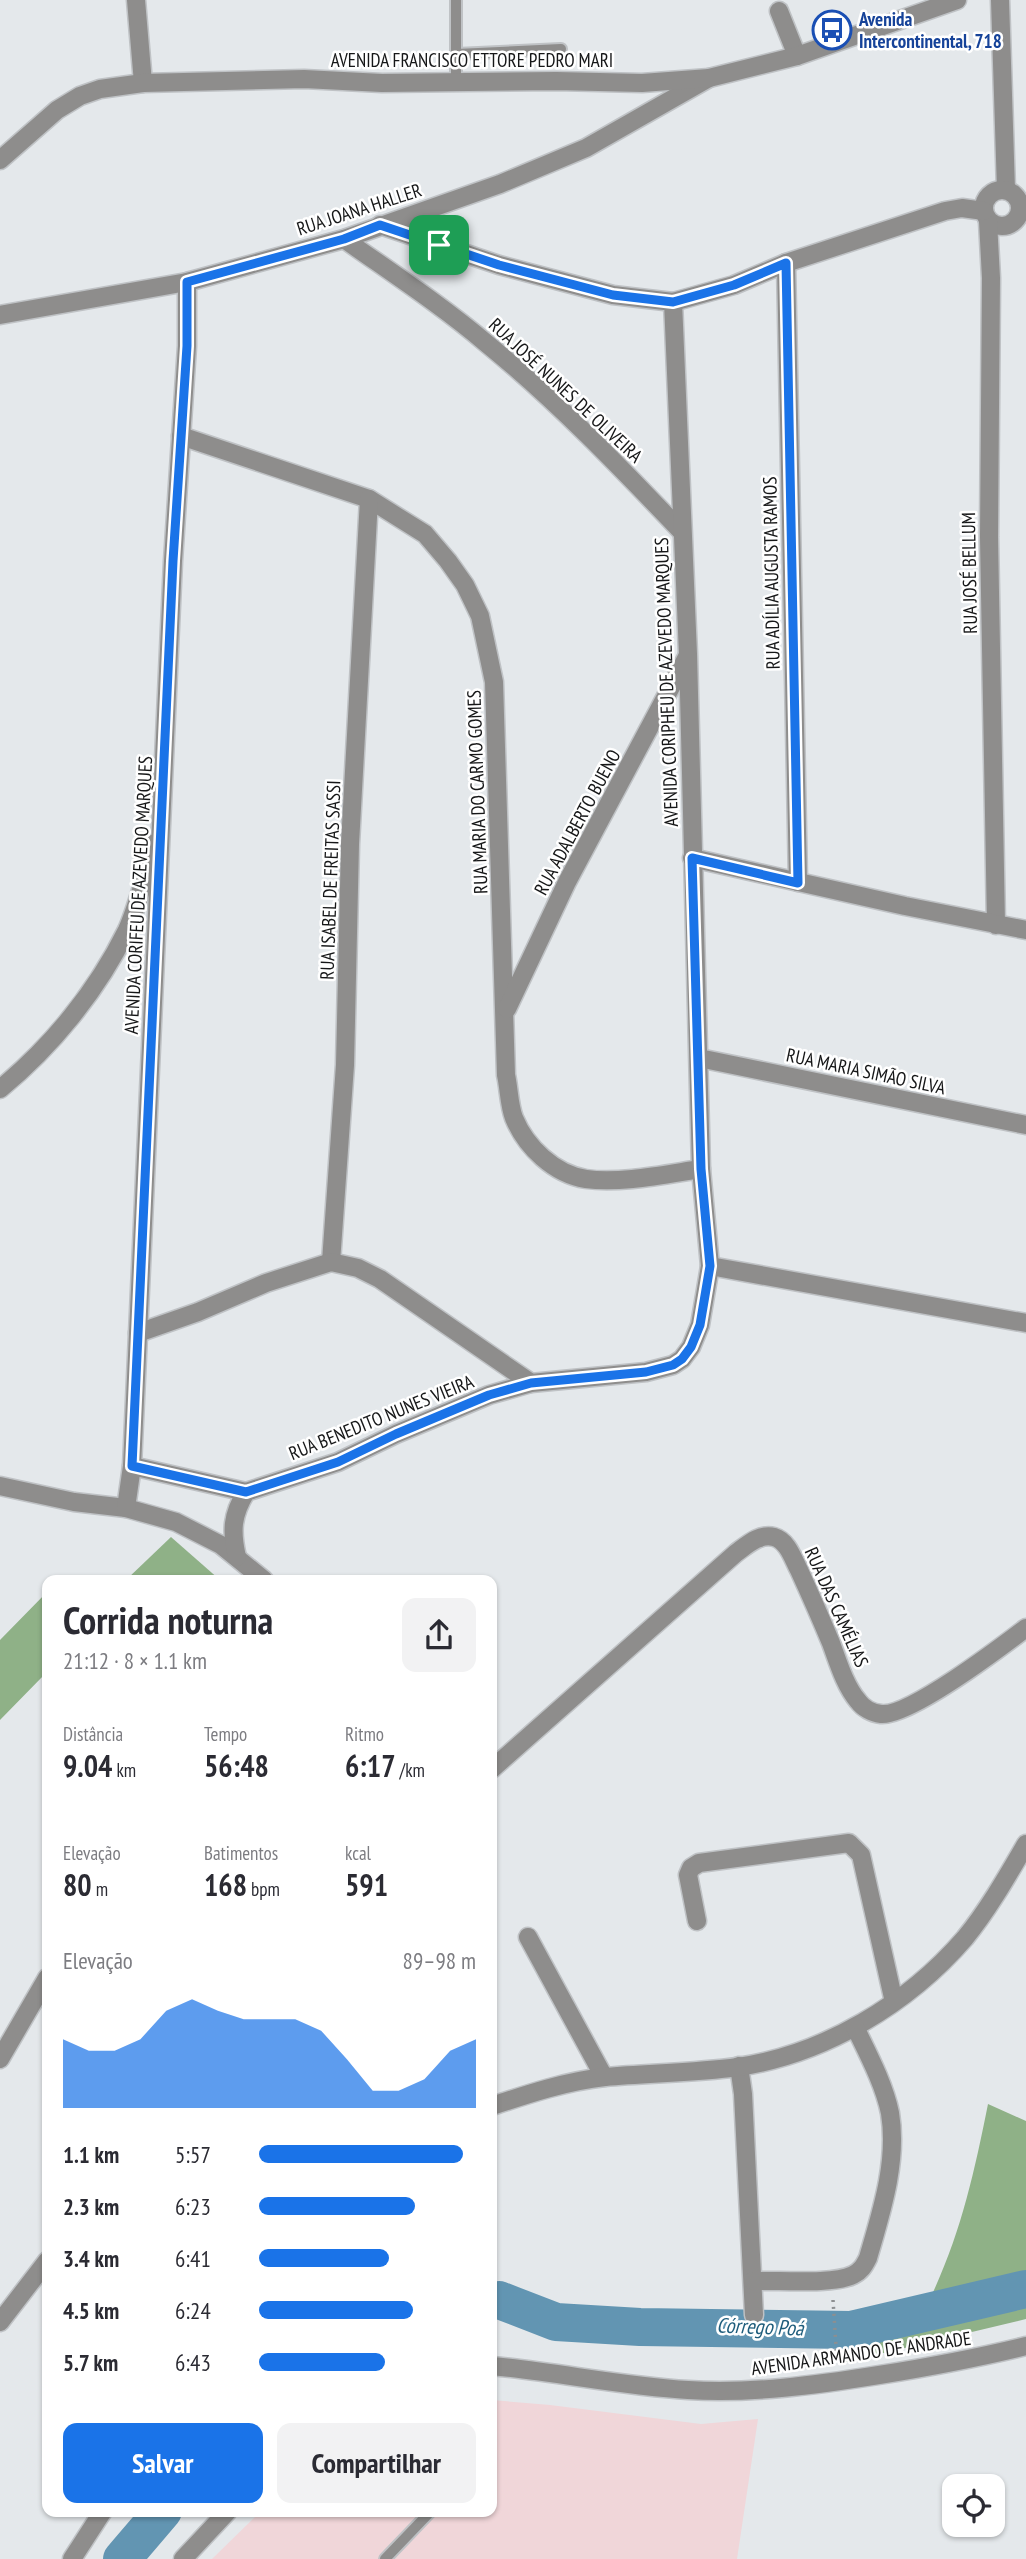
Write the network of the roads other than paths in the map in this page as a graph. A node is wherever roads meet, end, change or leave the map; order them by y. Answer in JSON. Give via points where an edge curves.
{"nodes":[{"id":1,"x":136,"y":0,"type":"edge"},
{"id":2,"x":456,"y":0,"type":"edge"},
{"id":3,"x":957,"y":0,"type":"edge"},
{"id":4,"x":1000,"y":0,"type":"edge"},
{"id":5,"x":779,"y":11,"type":"dead end"},
{"id":6,"x":561,"y":49,"type":"dead end"},
{"id":7,"x":457,"y":54,"type":"junction"},
{"id":8,"x":797,"y":56,"type":"junction"},
{"id":9,"x":709,"y":78,"type":"junction"},
{"id":10,"x":456,"y":82,"type":"junction"},
{"id":11,"x":143,"y":83,"type":"junction"},
{"id":12,"x":0,"y":160,"type":"edge"},
{"id":13,"x":1016,"y":194,"type":"edge"},
{"id":14,"x":986,"y":216,"type":"junction"},
{"id":15,"x":1022,"y":224,"type":"edge"},
{"id":16,"x":380,"y":225,"type":"junction"},
{"id":17,"x":344,"y":239,"type":"junction"},
{"id":18,"x":786,"y":263,"type":"junction"},
{"id":19,"x":187,"y":282,"type":"junction"},
{"id":20,"x":673,"y":302,"type":"junction"},
{"id":21,"x":0,"y":315,"type":"edge"},
{"id":22,"x":181,"y":436,"type":"junction"},
{"id":23,"x":369,"y":499,"type":"junction"},
{"id":24,"x":682,"y":532,"type":"junction"},
{"id":25,"x":688,"y":654,"type":"junction"},
{"id":26,"x":162,"y":819,"type":"junction"},
{"id":27,"x":692,"y":858,"type":"junction"},
{"id":28,"x":798,"y":883,"type":"junction"},
{"id":29,"x":996,"y":925,"type":"junction"},
{"id":30,"x":1026,"y":930,"type":"edge"},
{"id":31,"x":506,"y":1011,"type":"junction"},
{"id":32,"x":699,"y":1058,"type":"junction"},
{"id":33,"x":0,"y":1089,"type":"edge"},
{"id":34,"x":1026,"y":1125,"type":"edge"},
{"id":35,"x":701,"y":1169,"type":"junction"},
{"id":36,"x":331,"y":1262,"type":"junction"},
{"id":37,"x":710,"y":1266,"type":"junction"},
{"id":38,"x":1026,"y":1323,"type":"edge"},
{"id":39,"x":138,"y":1333,"type":"junction"},
{"id":40,"x":682,"y":1359,"type":"joint"},
{"id":41,"x":531,"y":1383,"type":"junction"},
{"id":42,"x":132,"y":1466,"type":"junction"},
{"id":43,"x":0,"y":1486,"type":"edge"},
{"id":44,"x":246,"y":1492,"type":"junction"},
{"id":45,"x":126,"y":1508,"type":"junction"},
{"id":46,"x":237,"y":1557,"type":"junction"},
{"id":47,"x":258,"y":1575,"type":"edge"},
{"id":48,"x":1026,"y":1628,"type":"edge"},
{"id":49,"x":497,"y":1765,"type":"edge"},
{"id":50,"x":1026,"y":1844,"type":"edge"},
{"id":51,"x":696,"y":1921,"type":"dead end"},
{"id":52,"x":528,"y":1937,"type":"dead end"},
{"id":53,"x":42,"y":1987,"type":"edge"},
{"id":54,"x":894,"y":2002,"type":"junction"},
{"id":55,"x":855,"y":2027,"type":"junction"},
{"id":56,"x":0,"y":2059,"type":"edge"},
{"id":57,"x":739,"y":2066,"type":"junction"},
{"id":58,"x":604,"y":2077,"type":"junction"},
{"id":59,"x":497,"y":2104,"type":"edge"},
{"id":60,"x":42,"y":2267,"type":"edge"},
{"id":61,"x":753,"y":2281,"type":"junction"},
{"id":62,"x":754,"y":2315,"type":"dead end"},
{"id":63,"x":0,"y":2322,"type":"edge"},
{"id":64,"x":1026,"y":2346,"type":"edge"},
{"id":65,"x":497,"y":2367,"type":"edge"},
{"id":66,"x":99,"y":2517,"type":"edge"},
{"id":67,"x":222,"y":2517,"type":"edge"},
{"id":68,"x":425,"y":2517,"type":"edge"},
{"id":69,"x":72,"y":2559,"type":"edge"},
{"id":70,"x":183,"y":2559,"type":"edge"},
{"id":71,"x":385,"y":2559,"type":"edge"}],
"edges":[{"from":1,"to":11,"type":"street"},
{"from":2,"to":7,"type":"lane"},
{"from":3,"to":8,"type":"street","name":"AVENIDA FRANCISCO ETTORE PEDRO MARI"},
{"from":4,"to":13,"type":"street"},
{"from":5,"to":8,"type":"street"},
{"from":6,"to":7,"type":"lane"},
{"from":7,"to":10,"type":"lane"},
{"from":8,"to":9,"type":"street","name":"AVENIDA FRANCISCO ETTORE PEDRO MARI"},
{"from":9,"to":10,"type":"street","name":"AVENIDA FRANCISCO ETTORE PEDRO MARI","via":[[642,83]]},
{"from":9,"to":16,"type":"street","name":"RUA JOANA HALLER","via":[[586,148],[500,184]]},
{"from":10,"to":11,"type":"street","name":"AVENIDA FRANCISCO ETTORE PEDRO MARI"},
{"from":11,"to":12,"type":"street","name":"AVENIDA FRANCISCO ETTORE PEDRO MARI","via":[[80,96]]},
{"from":13,"to":14,"type":"street","via":[[997,190],[989,194],[984,203]]},
{"from":13,"to":15,"type":"street"},
{"from":14,"to":15,"type":"street","via":[[998,226]]},
{"from":14,"to":18,"type":"street","via":[[962,208],[945,211]]},
{"from":14,"to":29,"type":"street","name":"RUA JOSÉ BELLUM","via":[[991,278],[989,537]]},
{"from":16,"to":17,"type":"street","name":"RUA JOANA HALLER"},
{"from":16,"to":20,"type":"street","via":[[512,269],[613,295]]},
{"from":17,"to":19,"type":"street","name":"RUA JOANA HALLER"},
{"from":17,"to":24,"type":"street","name":"RUA JOSÉ NUNES DE OLIVEIRA","via":[[435,302],[537,386]]},
{"from":18,"to":20,"type":"street","via":[[734,285]]},
{"from":18,"to":28,"type":"street","name":"RUA ADÍLIA AUGUSTA RAMOS"},
{"from":19,"to":21,"type":"street","name":"RUA JOANA HALLER"},
{"from":19,"to":22,"type":"street","name":"AVENIDA CORIFEU DE AZEVEDO MARQUES"},
{"from":20,"to":24,"type":"street","name":"AVENIDA CORIPHEU DE AZEVEDO MARQUES"},
{"from":22,"to":23,"type":"street","name":"RUA MARIA DO CARMO GOMES"},
{"from":22,"to":26,"type":"street","name":"AVENIDA CORIFEU DE AZEVEDO MARQUES"},
{"from":23,"to":31,"type":"street","name":"RUA MARIA DO CARMO GOMES","via":[[425,534],[465,585],[480,616],[495,696]]},
{"from":23,"to":36,"type":"street","name":"RUA ISABEL DE FREITAS SASSI","via":[[345,1065]]},
{"from":24,"to":25,"type":"street","name":"AVENIDA CORIPHEU DE AZEVEDO MARQUES"},
{"from":25,"to":27,"type":"street","name":"AVENIDA CORIPHEU DE AZEVEDO MARQUES"},
{"from":25,"to":31,"type":"street","name":"RUA ADALBERTO BUENO","via":[[567,882]]},
{"from":26,"to":33,"type":"street","via":[[127,928],[105,968],[48,1043]]},
{"from":26,"to":39,"type":"street","name":"AVENIDA CORIFEU DE AZEVEDO MARQUES"},
{"from":27,"to":28,"type":"street"},
{"from":27,"to":32,"type":"street","name":"AVENIDA CORIPHEU DE AZEVEDO MARQUES"},
{"from":28,"to":29,"type":"street"},
{"from":29,"to":30,"type":"street"},
{"from":31,"to":35,"type":"street","name":"RUA MARIA DO CARMO GOMES","via":[[506,1075],[513,1116],[538,1154],[586,1179],[648,1178]]},
{"from":32,"to":34,"type":"street","name":"RUA MARIA SIMÃO SILVA"},
{"from":32,"to":35,"type":"street","name":"AVENIDA CORIPHEU DE AZEVEDO MARQUES"},
{"from":35,"to":37,"type":"street","name":"AVENIDA CORIPHEU DE AZEVEDO MARQUES"},
{"from":36,"to":39,"type":"street"},
{"from":36,"to":41,"type":"street","via":[[380,1279]]},
{"from":37,"to":38,"type":"street"},
{"from":37,"to":40,"type":"street","name":"AVENIDA CORIPHEU DE AZEVEDO MARQUES","via":[[700,1325]]},
{"from":39,"to":42,"type":"street","name":"AVENIDA CORIFEU DE AZEVEDO MARQUES"},
{"from":40,"to":41,"type":"street","name":"RUA BENEDITO NUNES VIEIRA","via":[[646,1372]]},
{"from":41,"to":44,"type":"street","name":"RUA BENEDITO NUNES VIEIRA","via":[[489,1395],[338,1462]]},
{"from":42,"to":44,"type":"street"},
{"from":42,"to":45,"type":"street","name":"AVENIDA CORIFEU DE AZEVEDO MARQUES"},
{"from":43,"to":45,"type":"street"},
{"from":44,"to":46,"type":"street","via":[[232,1526]]},
{"from":45,"to":46,"type":"street","via":[[176,1521]]},
{"from":46,"to":47,"type":"street"},
{"from":48,"to":49,"type":"street","name":"RUA DAS CAMÉLIAS","via":[[916,1703],[878,1714],[857,1701],[788,1549],[779,1539],[763,1537],[736,1553]]},
{"from":50,"to":54,"type":"street","via":[[966,1936],[932,1973]]},
{"from":51,"to":54,"type":"street","via":[[688,1875],[699,1863],[849,1843],[861,1855]]},
{"from":52,"to":58,"type":"street"},
{"from":53,"to":56,"type":"street"},
{"from":54,"to":55,"type":"street"},
{"from":55,"to":57,"type":"street","via":[[797,2052]]},
{"from":55,"to":61,"type":"street","via":[[884,2094],[892,2138],[890,2171],[868,2258],[857,2273],[841,2278]]},
{"from":57,"to":58,"type":"street"},
{"from":57,"to":61,"type":"street"},
{"from":58,"to":59,"type":"street"},
{"from":60,"to":63,"type":"street"},
{"from":61,"to":62,"type":"street"},
{"from":64,"to":65,"type":"street","name":"AVENIDA ARMANDO DE ANDRADE","via":[[973,2360],[838,2381],[730,2392]]},
{"from":66,"to":69,"type":"street"},
{"from":67,"to":70,"type":"street"},
{"from":68,"to":71,"type":"lane"}]}
